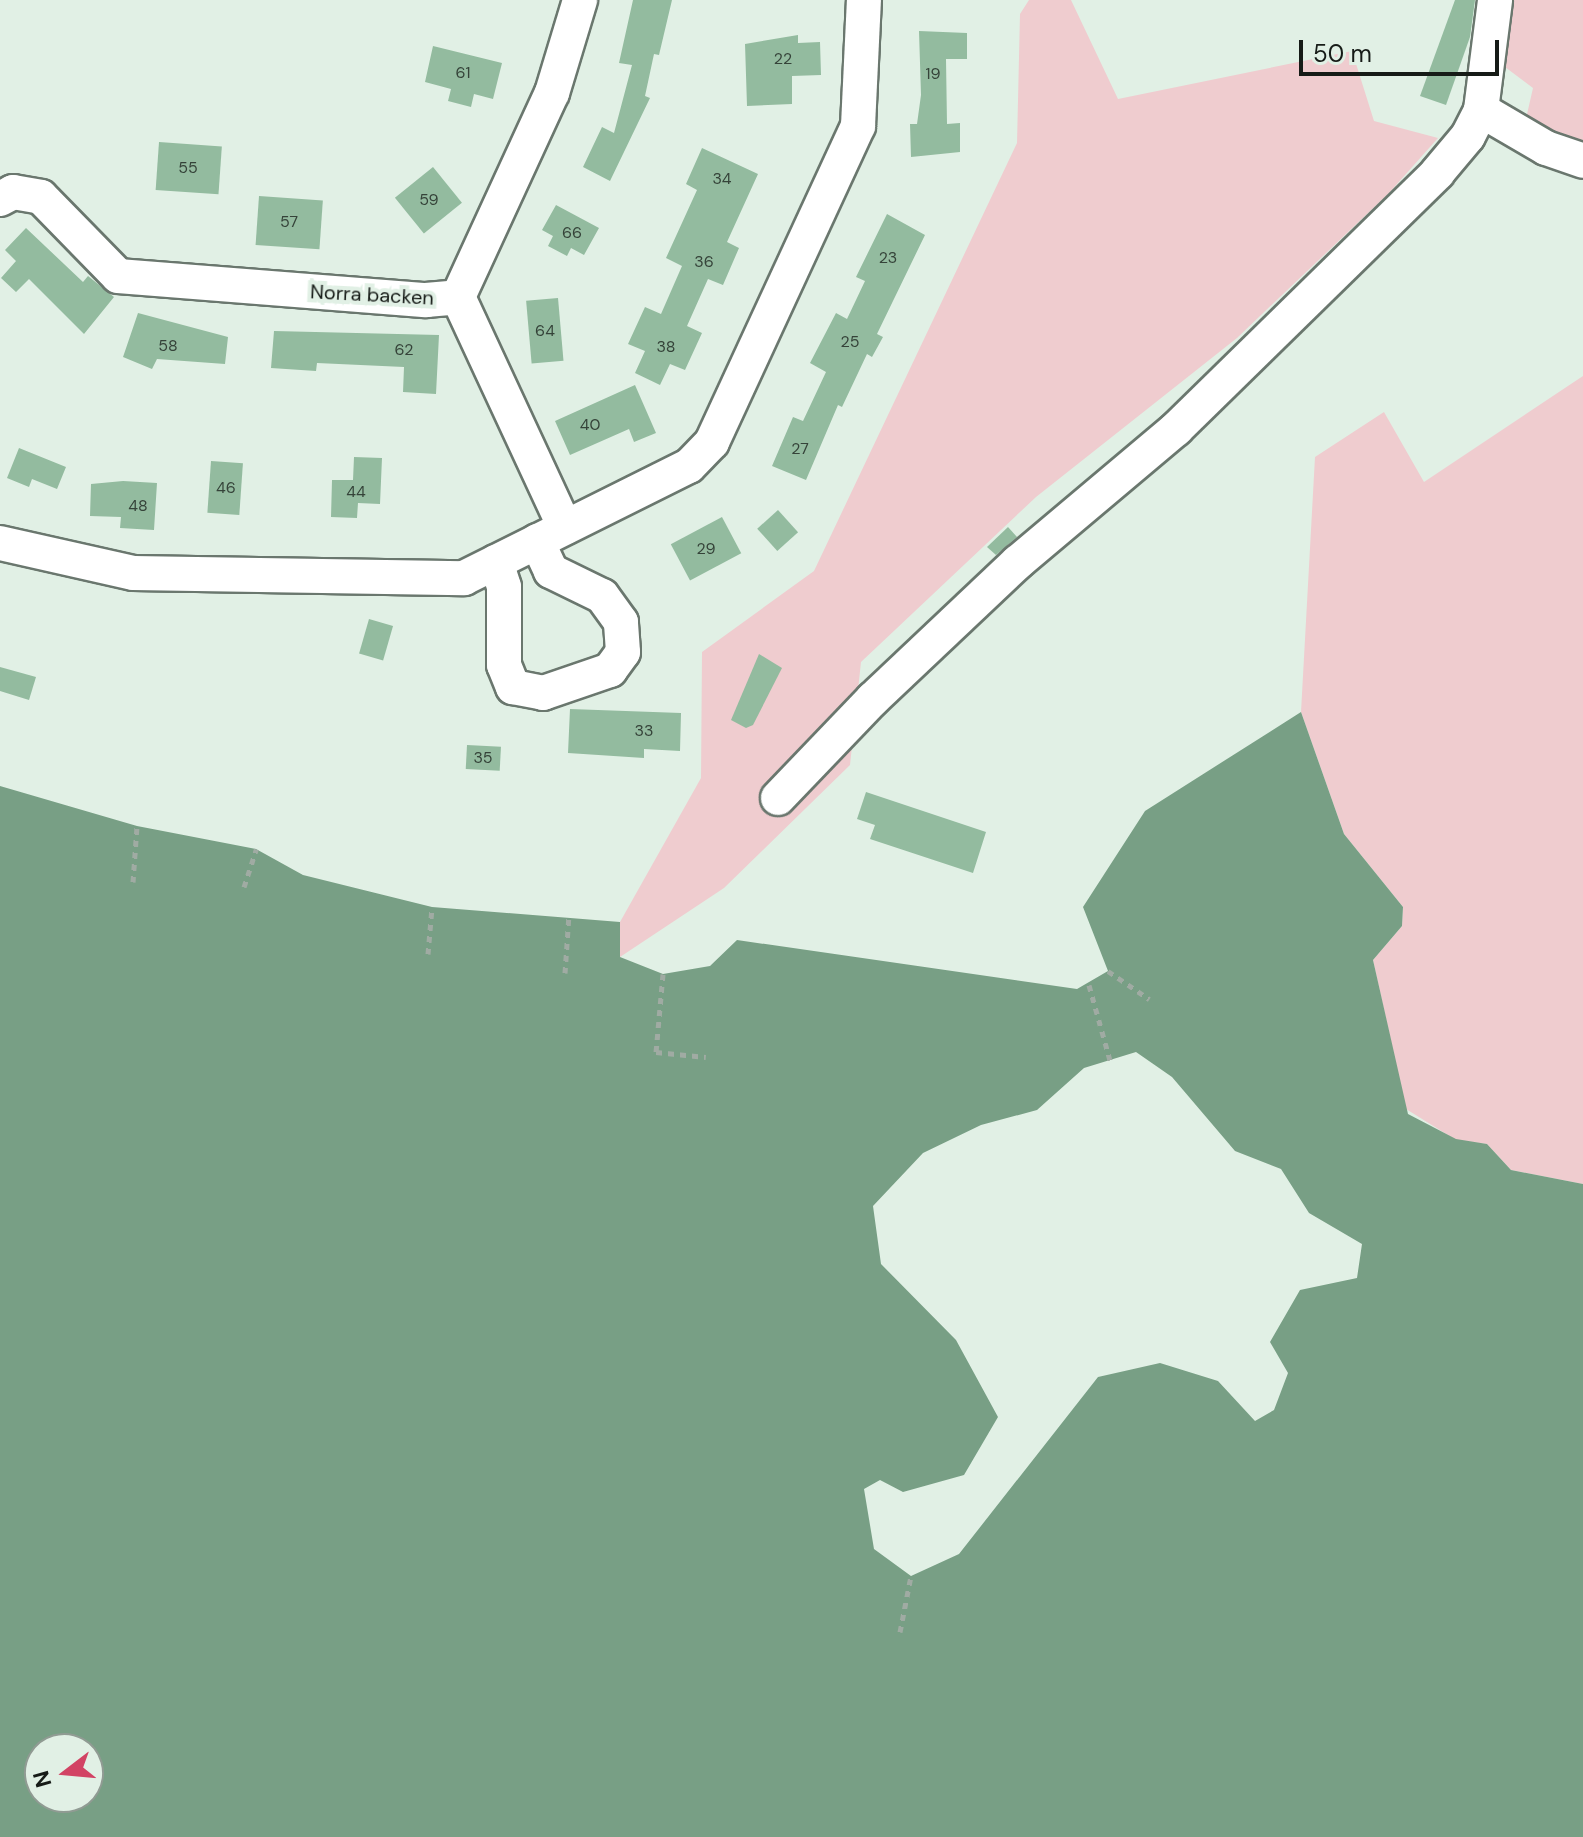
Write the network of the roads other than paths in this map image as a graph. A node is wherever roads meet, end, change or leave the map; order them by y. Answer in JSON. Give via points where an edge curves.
{"nodes":[{"id":1,"x":580,"y":0,"type":"edge"},
{"id":2,"x":864,"y":0,"type":"edge"},
{"id":3,"x":1495,"y":0,"type":"edge"},
{"id":4,"x":1481,"y":110,"type":"junction"},
{"id":5,"x":1583,"y":161,"type":"edge"},
{"id":6,"x":0,"y":199,"type":"edge"},
{"id":7,"x":458,"y":297,"type":"junction"},
{"id":8,"x":551,"y":534,"type":"junction"},
{"id":9,"x":0,"y":543,"type":"edge"},
{"id":10,"x":496,"y":562,"type":"junction"},
{"id":11,"x":778,"y":798,"type":"dead end"}],
"edges":[{"from":1,"to":7,"type":"street","name":"Norra backen","via":[[552,93]]},
{"from":2,"to":8,"type":"street","via":[[858,126],[712,442],[689,466]]},
{"from":3,"to":4,"type":"street"},
{"from":4,"to":5,"type":"street","via":[[1546,148]]},
{"from":4,"to":11,"type":"street","via":[[1437,173],[1187,418],[1018,562]]},
{"from":6,"to":7,"type":"street","name":"Norra backen","via":[[13,192],[41,197],[118,276],[426,300]]},
{"from":7,"to":8,"type":"street"},
{"from":8,"to":10,"type":"street"},
{"from":8,"to":10,"type":"street","via":[[551,571],[602,596],[621,622],[623,652],[610,670],[543,693],[513,687],[504,665],[504,587]]},
{"from":9,"to":10,"type":"street","via":[[133,573],[464,578]]}]}
